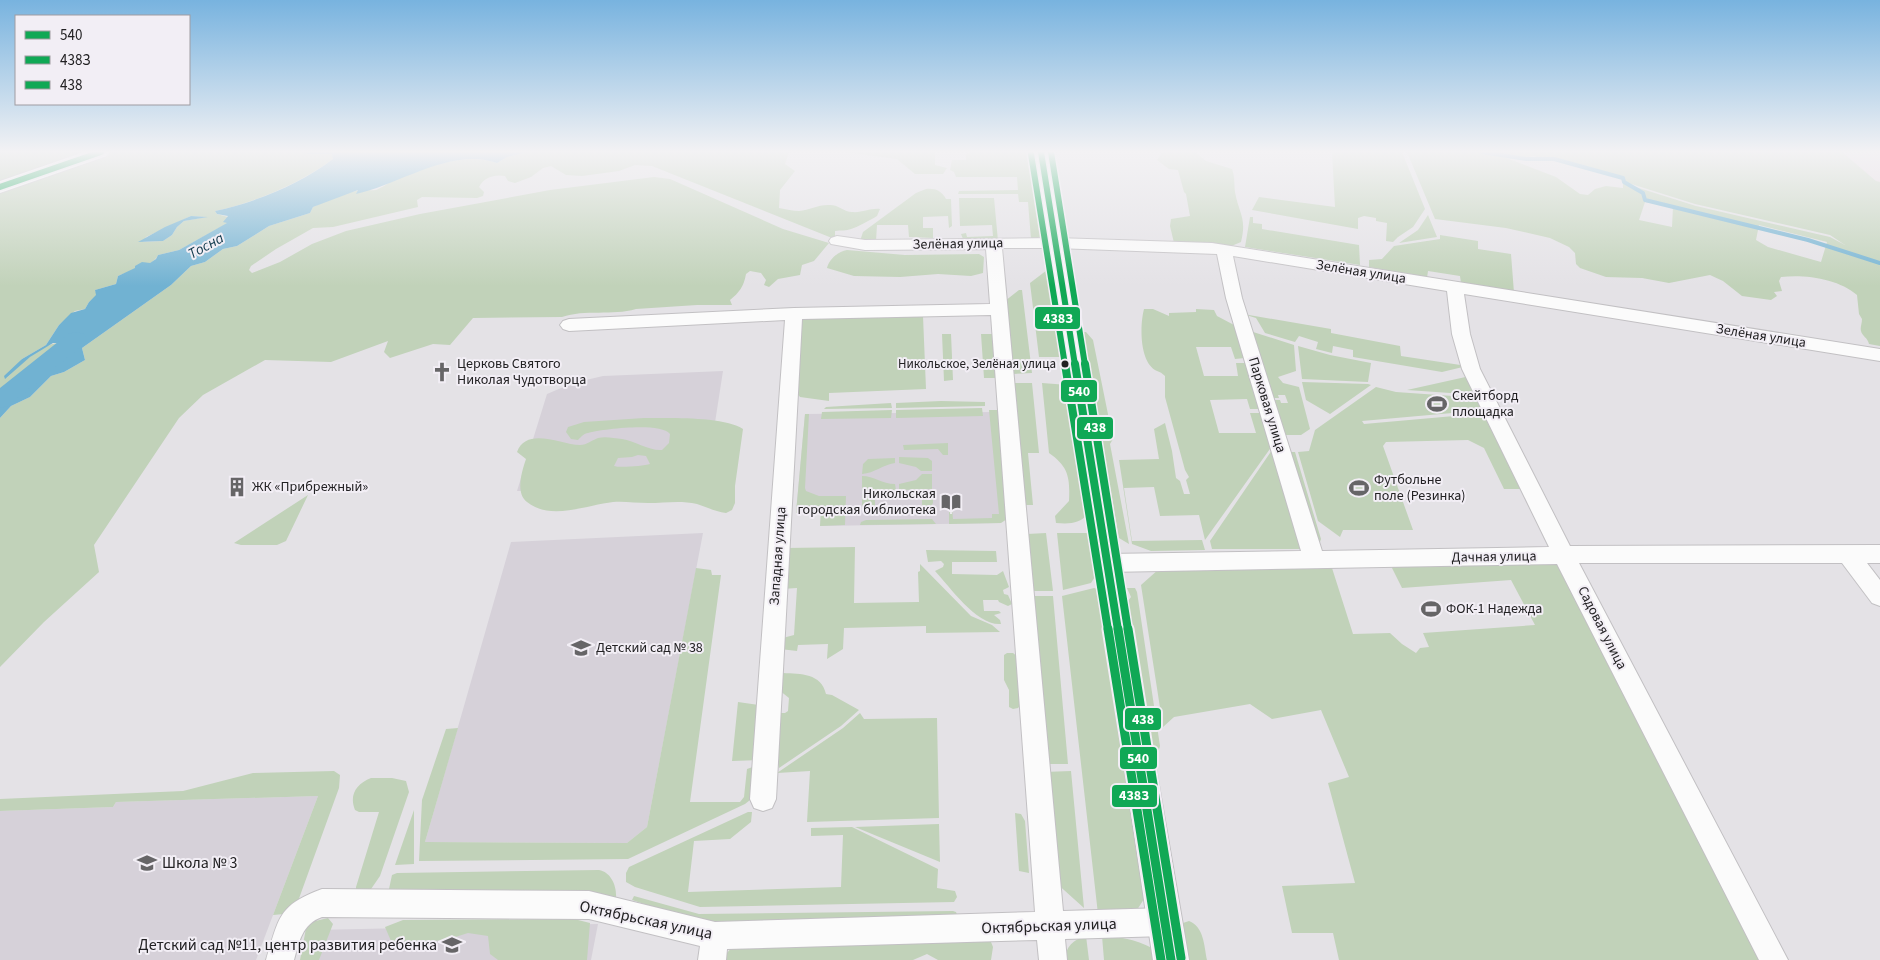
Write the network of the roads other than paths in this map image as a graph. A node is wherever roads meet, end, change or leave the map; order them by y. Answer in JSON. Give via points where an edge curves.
{"nodes":[{"id":1,"x":1048,"y":197,"type":"edge"},
{"id":2,"x":837,"y":241,"type":"dead end"},
{"id":3,"x":1056,"y":243,"type":"junction"},
{"id":4,"x":994,"y":244,"type":"junction"},
{"id":5,"x":1224,"y":250,"type":"junction"},
{"id":6,"x":1455,"y":287,"type":"junction"},
{"id":7,"x":999,"y":309,"type":"junction"},
{"id":8,"x":794,"y":314,"type":"junction"},
{"id":9,"x":569,"y":325,"type":"dead end"},
{"id":10,"x":1880,"y":355,"type":"edge"},
{"id":11,"x":1848,"y":554,"type":"junction"},
{"id":12,"x":1880,"y":554,"type":"edge"},
{"id":13,"x":1565,"y":555,"type":"junction"},
{"id":14,"x":1314,"y":560,"type":"junction"},
{"id":15,"x":1107,"y":563,"type":"junction"},
{"id":16,"x":1880,"y":597,"type":"edge"},
{"id":17,"x":763,"y":799,"type":"dead end"},
{"id":18,"x":1165,"y":922,"type":"junction"},
{"id":19,"x":1050,"y":926,"type":"junction"},
{"id":20,"x":714,"y":948,"type":"edge"},
{"id":21,"x":280,"y":960,"type":"edge"},
{"id":22,"x":1052,"y":960,"type":"edge"},
{"id":23,"x":1171,"y":960,"type":"edge"},
{"id":24,"x":1774,"y":960,"type":"edge"}],
"edges":[{"from":1,"to":3,"type":"main road"},
{"from":2,"to":4,"type":"street","name":"Зелёная улица","via":[[865,245]]},
{"from":3,"to":4,"type":"street","name":"Зелёная улица"},
{"from":3,"to":5,"type":"street","name":"Зелёная улица"},
{"from":3,"to":15,"type":"main road"},
{"from":4,"to":7,"type":"street"},
{"from":5,"to":6,"type":"street","name":"Зелёная улица"},
{"from":5,"to":14,"type":"street","name":"Парковая улица","via":[[1234,298]]},
{"from":6,"to":10,"type":"street","name":"Зелёная улица"},
{"from":6,"to":13,"type":"street","name":"Садовая улица","via":[[1461,334],[1472,369]]},
{"from":7,"to":8,"type":"street"},
{"from":7,"to":19,"type":"street"},
{"from":8,"to":9,"type":"street"},
{"from":8,"to":17,"type":"street","name":"Западная улица"},
{"from":11,"to":12,"type":"street","name":"Дачная улица"},
{"from":11,"to":13,"type":"street","name":"Дачная улица"},
{"from":11,"to":16,"type":"street"},
{"from":13,"to":14,"type":"street","name":"Дачная улица"},
{"from":13,"to":24,"type":"street","name":"Садовая улица"},
{"from":14,"to":15,"type":"street","name":"Дачная улица"},
{"from":15,"to":18,"type":"main road"},
{"from":18,"to":19,"type":"street","name":"Октябрьская улица"},
{"from":18,"to":23,"type":"main road"},
{"from":19,"to":20,"type":"street","name":"Октябрьская улица"},
{"from":19,"to":22,"type":"street"},
{"from":20,"to":21,"type":"street","name":"Октябрьская улица","via":[[589,905],[322,903],[305,908],[296,916]]}]}
